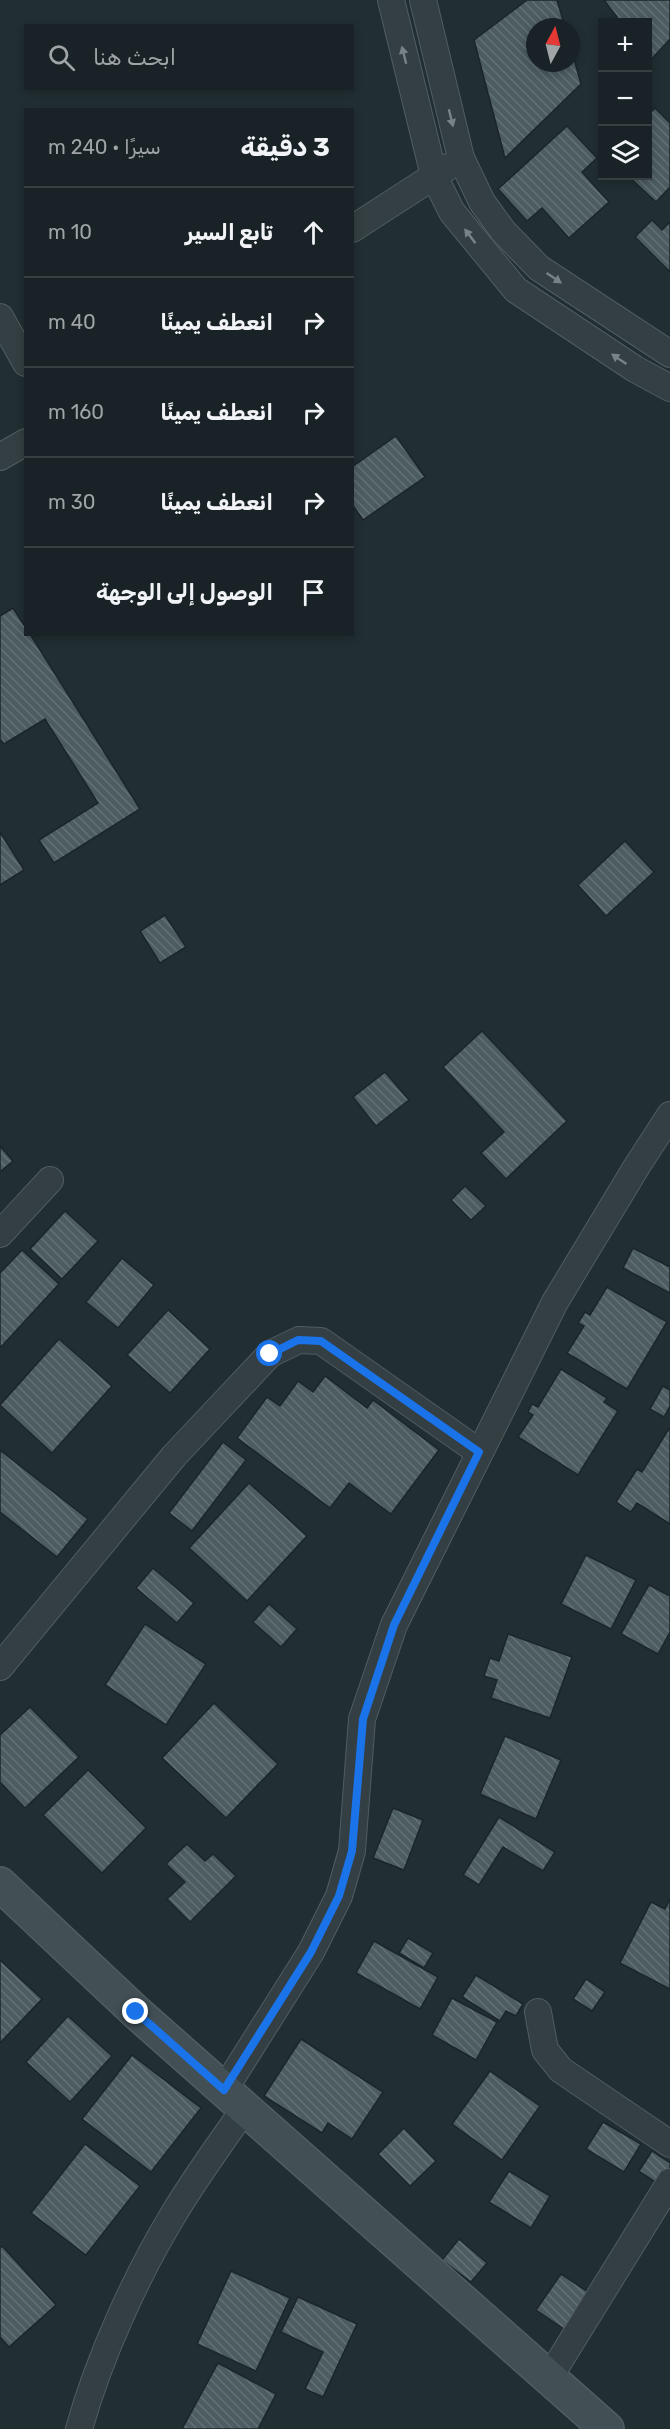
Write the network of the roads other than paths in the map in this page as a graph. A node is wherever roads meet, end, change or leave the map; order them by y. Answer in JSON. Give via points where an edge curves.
{"nodes":[{"id":1,"x":391,"y":0,"type":"edge"},
{"id":2,"x":423,"y":0,"type":"edge"},
{"id":3,"x":461,"y":158,"type":"junction"},
{"id":4,"x":434,"y":176,"type":"junction"},
{"id":5,"x":354,"y":228,"type":"edge"},
{"id":6,"x":0,"y":317,"type":"edge"},
{"id":7,"x":670,"y":354,"type":"edge"},
{"id":8,"x":24,"y":359,"type":"edge"},
{"id":9,"x":670,"y":388,"type":"edge"},
{"id":10,"x":24,"y":443,"type":"edge"},
{"id":11,"x":0,"y":457,"type":"edge"},
{"id":12,"x":670,"y":1115,"type":"edge"},
{"id":13,"x":50,"y":1180,"type":"dead end"},
{"id":14,"x":0,"y":1234,"type":"edge"},
{"id":15,"x":479,"y":1452,"type":"junction"},
{"id":16,"x":0,"y":1667,"type":"edge"},
{"id":17,"x":2,"y":1890,"type":"edge"},
{"id":18,"x":538,"y":2012,"type":"dead end"},
{"id":19,"x":235,"y":2099,"type":"junction"},
{"id":20,"x":670,"y":2144,"type":"edge"},
{"id":21,"x":670,"y":2182,"type":"edge"},
{"id":22,"x":549,"y":2378,"type":"junction"},
{"id":23,"x":79,"y":2429,"type":"edge"},
{"id":24,"x":607,"y":2429,"type":"edge"}],
"edges":[{"from":4,"to":1,"type":"street","one_way":true},
{"from":2,"to":3,"type":"street","one_way":true},
{"from":3,"to":4,"type":"street"},
{"from":3,"to":7,"type":"street","one_way":true,"via":[[482,202],[503,231],[539,268]]},
{"from":4,"to":5,"type":"street"},
{"from":9,"to":4,"type":"street","one_way":true,"via":[[516,290],[452,212]]},
{"from":6,"to":8,"type":"street"},
{"from":10,"to":11,"type":"street"},
{"from":12,"to":15,"type":"street","via":[[555,1302]]},
{"from":13,"to":14,"type":"street"},
{"from":15,"to":16,"type":"street","via":[[321,1341],[298,1340],[270,1354],[174,1456]]},
{"from":15,"to":19,"type":"street","via":[[394,1625],[363,1719],[352,1851],[339,1896]]},
{"from":17,"to":19,"type":"street"},
{"from":18,"to":20,"type":"street","via":[[545,2050],[561,2070]]},
{"from":19,"to":22,"type":"street"},
{"from":19,"to":23,"type":"street","via":[[136,2285],[88,2398]]},
{"from":21,"to":22,"type":"street"},
{"from":22,"to":24,"type":"street"}]}
